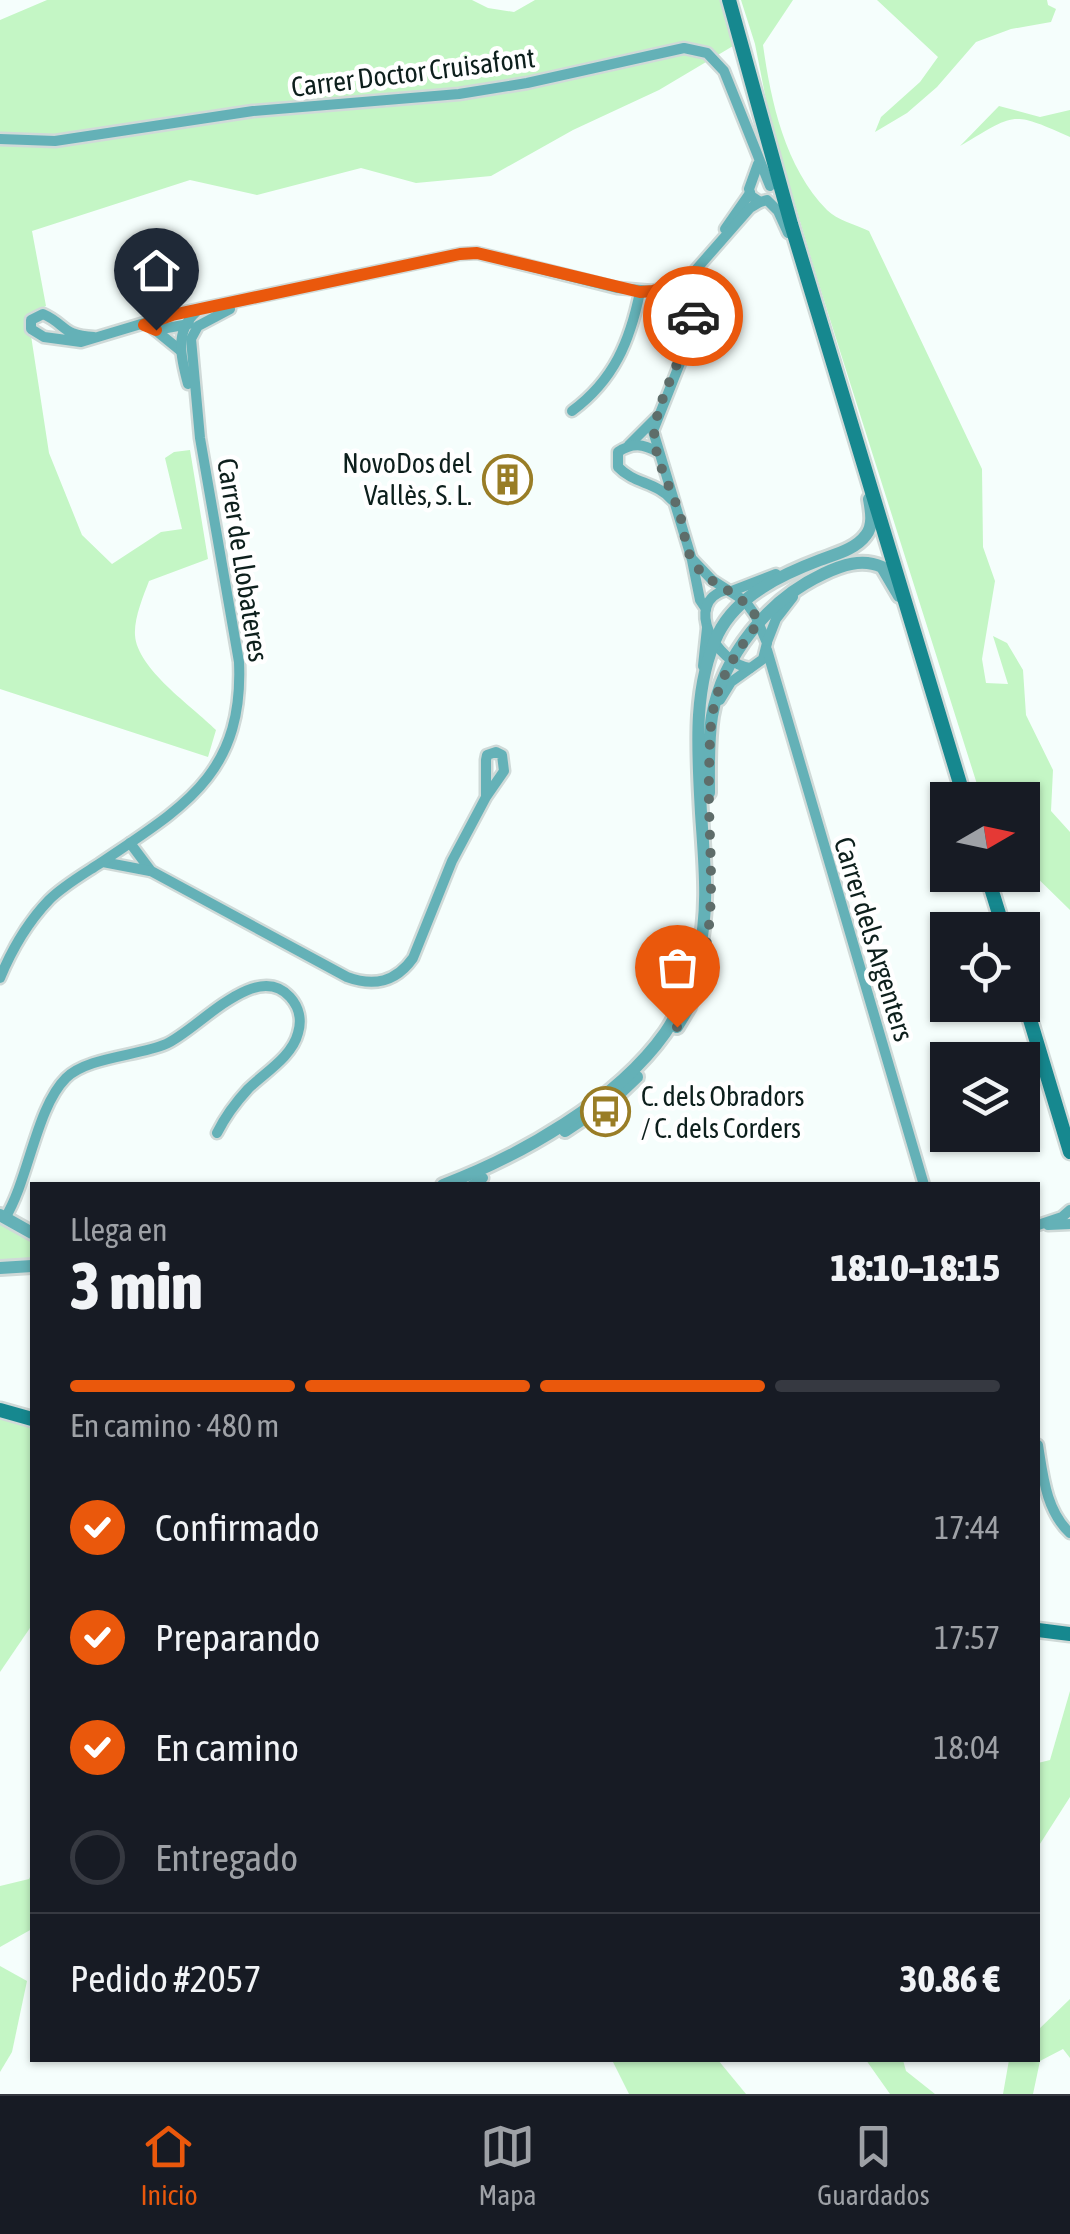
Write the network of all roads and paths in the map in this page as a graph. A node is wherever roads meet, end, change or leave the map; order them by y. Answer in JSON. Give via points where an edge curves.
{"nodes":[{"id":1,"x":729,"y":0,"type":"edge"},
{"id":2,"x":0,"y":138,"type":"edge"},
{"id":3,"x":758,"y":162,"type":"junction"},
{"id":4,"x":770,"y":186,"type":"junction"},
{"id":5,"x":751,"y":188,"type":"junction"},
{"id":6,"x":763,"y":201,"type":"junction"},
{"id":7,"x":711,"y":254,"type":"junction"},
{"id":8,"x":696,"y":270,"type":"junction"},
{"id":9,"x":680,"y":282,"type":"junction"},
{"id":10,"x":653,"y":291,"type":"junction"},
{"id":11,"x":640,"y":292,"type":"junction"},
{"id":12,"x":812,"y":294,"type":"junction"},
{"id":13,"x":250,"y":301,"type":"junction"},
{"id":14,"x":690,"y":308,"type":"junction"},
{"id":15,"x":144,"y":325,"type":"junction"},
{"id":16,"x":185,"y":328,"type":"junction"},
{"id":17,"x":156,"y":330,"type":"junction"},
{"id":18,"x":94,"y":336,"type":"junction"},
{"id":19,"x":181,"y":350,"type":"junction"},
{"id":20,"x":196,"y":408,"type":"junction"},
{"id":21,"x":572,"y":410,"type":"dead end"},
{"id":22,"x":657,"y":417,"type":"junction"},
{"id":23,"x":629,"y":445,"type":"junction"},
{"id":24,"x":658,"y":452,"type":"junction"},
{"id":25,"x":866,"y":471,"type":"junction"},
{"id":26,"x":678,"y":508,"type":"junction"},
{"id":27,"x":888,"y":545,"type":"junction"},
{"id":28,"x":846,"y":558,"type":"junction"},
{"id":29,"x":692,"y":560,"type":"junction"},
{"id":30,"x":796,"y":570,"type":"junction"},
{"id":31,"x":806,"y":582,"type":"junction"},
{"id":32,"x":729,"y":591,"type":"junction"},
{"id":33,"x":745,"y":601,"type":"junction"},
{"id":34,"x":706,"y":609,"type":"junction"},
{"id":35,"x":910,"y":616,"type":"junction"},
{"id":36,"x":759,"y":622,"type":"junction"},
{"id":37,"x":707,"y":628,"type":"junction"},
{"id":38,"x":714,"y":643,"type":"junction"},
{"id":39,"x":767,"y":647,"type":"junction"},
{"id":40,"x":732,"y":662,"type":"junction"},
{"id":41,"x":752,"y":667,"type":"junction"},
{"id":42,"x":705,"y":676,"type":"junction"},
{"id":43,"x":715,"y":705,"type":"junction"},
{"id":44,"x":780,"y":705,"type":"junction"},
{"id":45,"x":959,"y":782,"type":"edge"},
{"id":46,"x":705,"y":795,"type":"junction"},
{"id":47,"x":486,"y":797,"type":"dead end"},
{"id":48,"x":130,"y":843,"type":"junction"},
{"id":49,"x":102,"y":862,"type":"junction"},
{"id":50,"x":704,"y":870,"type":"junction"},
{"id":51,"x":151,"y":871,"type":"junction"},
{"id":52,"x":712,"y":894,"type":"junction"},
{"id":53,"x":704,"y":910,"type":"junction"},
{"id":54,"x":702,"y":932,"type":"junction"},
{"id":55,"x":706,"y":956,"type":"junction"},
{"id":56,"x":691,"y":977,"type":"junction"},
{"id":57,"x":0,"y":978,"type":"edge"},
{"id":58,"x":680,"y":1022,"type":"junction"},
{"id":59,"x":1031,"y":1022,"type":"edge"},
{"id":60,"x":620,"y":1084,"type":"junction"},
{"id":61,"x":217,"y":1133,"type":"dead end"},
{"id":62,"x":1070,"y":1152,"type":"edge"},
{"id":63,"x":522,"y":1157,"type":"junction"},
{"id":64,"x":468,"y":1182,"type":"edge"},
{"id":65,"x":923,"y":1182,"type":"edge"},
{"id":66,"x":1070,"y":1210,"type":"edge"},
{"id":67,"x":3,"y":1216,"type":"edge"},
{"id":68,"x":1070,"y":1224,"type":"edge"},
{"id":69,"x":1040,"y":1225,"type":"edge"},
{"id":70,"x":1040,"y":1226,"type":"edge"},
{"id":71,"x":30,"y":1232,"type":"edge"},
{"id":72,"x":30,"y":1266,"type":"edge"},
{"id":73,"x":0,"y":1268,"type":"edge"},
{"id":74,"x":0,"y":1410,"type":"edge"},
{"id":75,"x":30,"y":1418,"type":"edge"},
{"id":76,"x":1040,"y":1457,"type":"edge"},
{"id":77,"x":1070,"y":1533,"type":"edge"},
{"id":78,"x":1040,"y":1630,"type":"edge"},
{"id":79,"x":1070,"y":1634,"type":"edge"}],
"edges":[{"from":1,"to":12,"type":"main road"},
{"from":2,"to":3,"type":"street","name":"Carrer Doctor Cruisafont","via":[[55,141],[253,112],[459,94],[684,48],[707,53],[724,71]]},
{"from":3,"to":4,"type":"street","name":"Carrer Doctor Cruisafont"},
{"from":3,"to":5,"type":"street"},
{"from":4,"to":5,"type":"street","via":[[762,180]]},
{"from":4,"to":6,"type":"street"},
{"from":5,"to":6,"type":"street"},
{"from":5,"to":7,"type":"street"},
{"from":6,"to":7,"type":"street"},
{"from":6,"to":12,"type":"street","via":[[778,211]]},
{"from":7,"to":8,"type":"street"},
{"from":8,"to":9,"type":"street"},
{"from":8,"to":14,"type":"street"},
{"from":9,"to":10,"type":"street"},
{"from":9,"to":14,"type":"street","via":[[688,288]]},
{"from":10,"to":11,"type":"street"},
{"from":10,"to":14,"type":"street"},
{"from":11,"to":13,"type":"street","via":[[477,253]]},
{"from":11,"to":21,"type":"street","via":[[614,369]]},
{"from":12,"to":25,"type":"main road"},
{"from":13,"to":16,"type":"street"},
{"from":13,"to":16,"type":"street","via":[[197,312]]},
{"from":14,"to":22,"type":"street","via":[[688,343]]},
{"from":15,"to":16,"type":"street"},
{"from":15,"to":17,"type":"street"},
{"from":15,"to":18,"type":"street"},
{"from":16,"to":17,"type":"street"},
{"from":16,"to":19,"type":"street","name":"Carrer de Llobateres"},
{"from":16,"to":20,"type":"street","name":"Carrer de Llobateres"},
{"from":17,"to":19,"type":"street"},
{"from":18,"to":18,"type":"street","via":[[62,330],[47,315],[32,320],[37,333],[69,342]]},
{"from":19,"to":20,"type":"street","name":"Carrer de Llobateres"},
{"from":20,"to":48,"type":"street","name":"Carrer de Llobateres","via":[[239,662],[238,692],[231,733],[206,782]]},
{"from":22,"to":23,"type":"street"},
{"from":22,"to":24,"type":"street"},
{"from":23,"to":24,"type":"street"},
{"from":23,"to":26,"type":"street","via":[[618,452],[618,467],[630,479],[658,487]]},
{"from":24,"to":26,"type":"street"},
{"from":25,"to":27,"type":"main road"},
{"from":25,"to":28,"type":"street","via":[[870,530]]},
{"from":26,"to":29,"type":"street"},
{"from":27,"to":28,"type":"street"},
{"from":27,"to":35,"type":"main road"},
{"from":28,"to":30,"type":"street"},
{"from":28,"to":31,"type":"street"},
{"from":28,"to":35,"type":"street","via":[[882,567]]},
{"from":29,"to":32,"type":"street","name":"Carrer dels Argenters"},
{"from":29,"to":34,"type":"street"},
{"from":30,"to":32,"type":"street"},
{"from":30,"to":33,"type":"street"},
{"from":31,"to":36,"type":"street"},
{"from":31,"to":39,"type":"street","via":[[779,614]]},
{"from":32,"to":33,"type":"street","name":"Carrer dels Argenters"},
{"from":32,"to":34,"type":"street","via":[[711,598]]},
{"from":33,"to":36,"type":"street","name":"Carrer dels Argenters"},
{"from":33,"to":38,"type":"street"},
{"from":34,"to":37,"type":"street"},
{"from":35,"to":45,"type":"main road"},
{"from":36,"to":39,"type":"street","name":"Carrer dels Argenters"},
{"from":36,"to":40,"type":"street"},
{"from":37,"to":38,"type":"street"},
{"from":37,"to":42,"type":"street"},
{"from":38,"to":40,"type":"street"},
{"from":38,"to":42,"type":"street"},
{"from":39,"to":41,"type":"street"},
{"from":39,"to":44,"type":"street","name":"Carrer dels Argenters"},
{"from":40,"to":41,"type":"street"},
{"from":40,"to":43,"type":"street"},
{"from":41,"to":43,"type":"street","via":[[730,682]]},
{"from":41,"to":44,"type":"street","name":"Carrer dels Argenters","via":[[767,676]]},
{"from":42,"to":46,"type":"street","via":[[699,726]]},
{"from":43,"to":46,"type":"street"},
{"from":44,"to":65,"type":"street","name":"Carrer dels Argenters"},
{"from":46,"to":50,"type":"street"},
{"from":46,"to":52,"type":"street"},
{"from":47,"to":51,"type":"street","via":[[412,958],[380,983],[346,977]]},
{"from":48,"to":49,"type":"street","name":"Carrer de Llobateres"},
{"from":48,"to":51,"type":"street"},
{"from":49,"to":51,"type":"street"},
{"from":49,"to":57,"type":"street","name":"Carrer de Llobateres","via":[[48,900],[18,939]]},
{"from":50,"to":52,"type":"street"},
{"from":50,"to":53,"type":"street"},
{"from":52,"to":53,"type":"street"},
{"from":52,"to":55,"type":"street"},
{"from":53,"to":54,"type":"street"},
{"from":54,"to":55,"type":"street"},
{"from":54,"to":56,"type":"street"},
{"from":55,"to":56,"type":"street"},
{"from":55,"to":58,"type":"street"},
{"from":56,"to":58,"type":"street"},
{"from":56,"to":60,"type":"street","via":[[668,1029]]},
{"from":58,"to":60,"type":"street"},
{"from":58,"to":63,"type":"street","via":[[616,1097]]},
{"from":59,"to":62,"type":"main road"},
{"from":60,"to":63,"type":"street"},
{"from":60,"to":64,"type":"street"},
{"from":61,"to":67,"type":"street","via":[[298,1034],[299,1013],[275,987],[252,987],[166,1044],[66,1078]]},
{"from":63,"to":64,"type":"street"},
{"from":66,"to":69,"type":"street"},
{"from":67,"to":71,"type":"street"},
{"from":68,"to":70,"type":"street"},
{"from":72,"to":73,"type":"street"},
{"from":74,"to":75,"type":"main road"},
{"from":76,"to":77,"type":"street","via":[[1058,1522]]},
{"from":78,"to":79,"type":"main road"}]}
